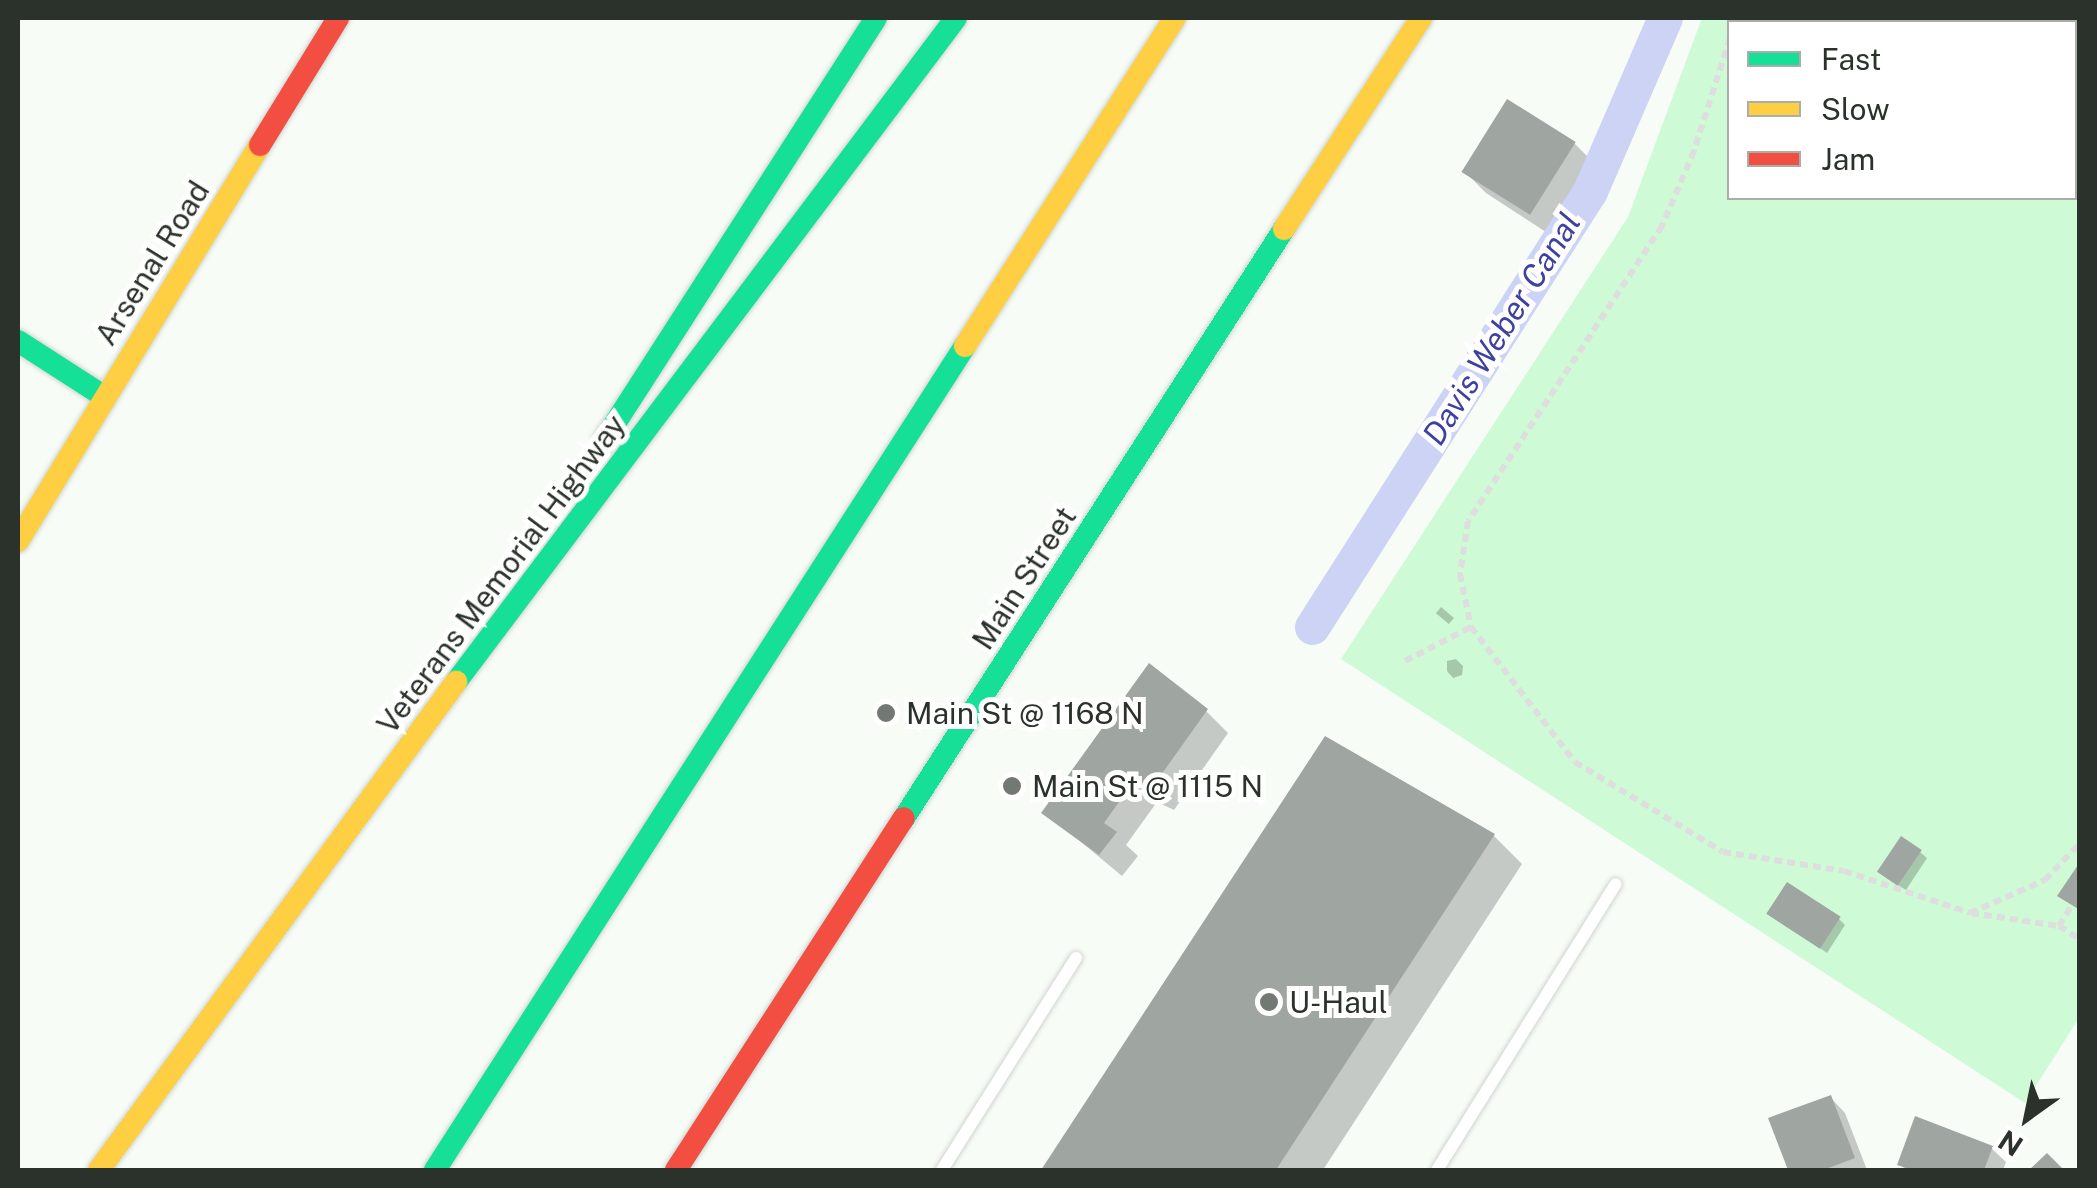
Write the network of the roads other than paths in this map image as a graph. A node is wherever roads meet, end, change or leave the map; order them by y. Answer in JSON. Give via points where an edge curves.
{"nodes":[{"id":1,"x":338,"y":18,"type":"edge"},
{"id":2,"x":876,"y":18,"type":"edge"},
{"id":3,"x":956,"y":18,"type":"edge"},
{"id":4,"x":1176,"y":18,"type":"edge"},
{"id":5,"x":1422,"y":18,"type":"edge"},
{"id":6,"x":18,"y":341,"type":"edge"},
{"id":7,"x":105,"y":396,"type":"junction"},
{"id":8,"x":18,"y":541,"type":"edge"},
{"id":9,"x":414,"y":735,"type":"junction"},
{"id":10,"x":1616,"y":884,"type":"dead end"},
{"id":11,"x":1076,"y":958,"type":"dead end"},
{"id":12,"x":98,"y":1170,"type":"edge"},
{"id":13,"x":436,"y":1170,"type":"edge"},
{"id":14,"x":676,"y":1170,"type":"edge"},
{"id":15,"x":942,"y":1170,"type":"edge"},
{"id":16,"x":1436,"y":1170,"type":"edge"}],
"edges":[{"from":1,"to":7,"type":"main road","name":"Arsenal Road"},
{"from":2,"to":9,"type":"main road"},
{"from":3,"to":9,"type":"main road","name":"Veterans Memorial Highway"},
{"from":4,"to":13,"type":"main road"},
{"from":5,"to":14,"type":"main road","name":"Main Street"},
{"from":6,"to":7,"type":"main road"},
{"from":7,"to":8,"type":"main road","name":"Arsenal Road"},
{"from":9,"to":12,"type":"main road","name":"Veterans Memorial Highway"},
{"from":10,"to":16,"type":"lane"},
{"from":11,"to":15,"type":"lane"}]}
